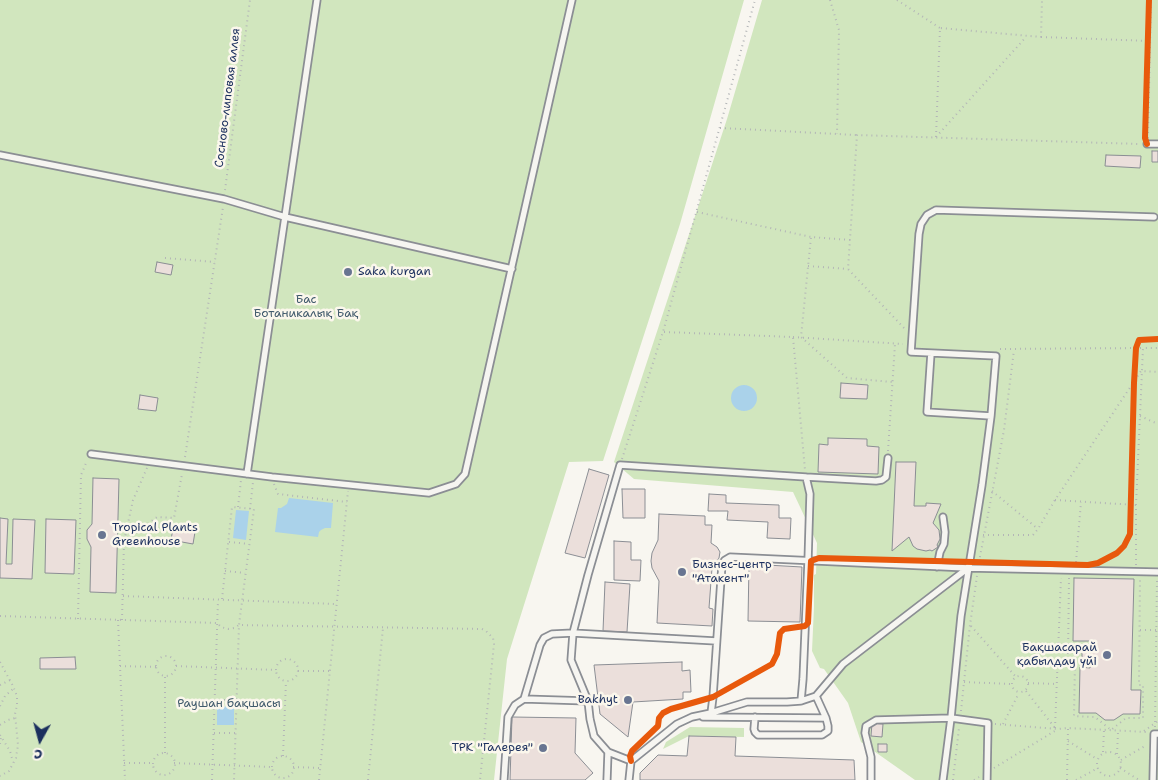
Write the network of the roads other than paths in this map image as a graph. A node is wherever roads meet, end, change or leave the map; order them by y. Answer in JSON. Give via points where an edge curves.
{"nodes":[{"id":1,"x":317,"y":0,"type":"edge"},
{"id":2,"x":572,"y":0,"type":"edge"},
{"id":3,"x":1147,"y":144,"type":"road end"},
{"id":4,"x":1158,"y":144,"type":"edge"},
{"id":5,"x":0,"y":155,"type":"edge"},
{"id":6,"x":285,"y":217,"type":"junction"},
{"id":7,"x":1154,"y":217,"type":"dead end"},
{"id":8,"x":512,"y":269,"type":"junction"},
{"id":9,"x":931,"y":353,"type":"junction"},
{"id":10,"x":990,"y":416,"type":"junction"},
{"id":11,"x":91,"y":454,"type":"road end"},
{"id":12,"x":888,"y":458,"type":"road end"},
{"id":13,"x":247,"y":474,"type":"junction"},
{"id":14,"x":806,"y":477,"type":"junction"},
{"id":15,"x":942,"y":517,"type":"dead end"},
{"id":16,"x":808,"y":561,"type":"junction"},
{"id":17,"x":969,"y":565,"type":"junction"},
{"id":18,"x":937,"y":567,"type":"junction"},
{"id":19,"x":1158,"y":572,"type":"edge"},
{"id":20,"x":573,"y":633,"type":"junction"},
{"id":21,"x":716,"y":641,"type":"junction"},
{"id":22,"x":816,"y":696,"type":"junction"},
{"id":23,"x":524,"y":699,"type":"junction"},
{"id":24,"x":801,"y":700,"type":"junction"},
{"id":25,"x":588,"y":701,"type":"junction"},
{"id":26,"x":711,"y":713,"type":"junction"},
{"id":27,"x":692,"y":717,"type":"junction"},
{"id":28,"x":755,"y":718,"type":"junction"},
{"id":29,"x":826,"y":718,"type":"junction"},
{"id":30,"x":951,"y":718,"type":"junction"},
{"id":31,"x":1156,"y":734,"type":"edge"},
{"id":32,"x":608,"y":752,"type":"junction"},
{"id":33,"x":631,"y":761,"type":"junction"},
{"id":34,"x":504,"y":780,"type":"edge"},
{"id":35,"x":607,"y":780,"type":"edge"},
{"id":36,"x":629,"y":780,"type":"edge"},
{"id":37,"x":871,"y":780,"type":"edge"},
{"id":38,"x":943,"y":780,"type":"edge"},
{"id":39,"x":988,"y":780,"type":"edge"},
{"id":40,"x":1153,"y":780,"type":"edge"}],
"edges":[{"from":1,"to":6,"type":"lane"},
{"from":2,"to":8,"type":"lane"},
{"from":3,"to":4,"type":"lane"},
{"from":5,"to":6,"type":"lane","via":[[224,199]]},
{"from":6,"to":8,"type":"lane"},
{"from":6,"to":13,"type":"lane"},
{"from":7,"to":9,"type":"lane","via":[[936,210],[927,215],[920,229],[911,352]]},
{"from":8,"to":13,"type":"lane","via":[[466,474],[456,484],[429,493]]},
{"from":9,"to":10,"type":"lane","via":[[927,412]]},
{"from":9,"to":10,"type":"lane","via":[[996,356]]},
{"from":10,"to":17,"type":"lane"},
{"from":11,"to":13,"type":"lane"},
{"from":12,"to":14,"type":"lane","via":[[886,476],[876,482]]},
{"from":14,"to":16,"type":"lane","via":[[810,494]]},
{"from":14,"to":20,"type":"lane","via":[[620,465]]},
{"from":15,"to":18,"type":"lane","via":[[944,544]]},
{"from":16,"to":18,"type":"lane"},
{"from":16,"to":21,"type":"lane","via":[[730,557],[725,560],[722,564]]},
{"from":16,"to":24,"type":"lane"},
{"from":17,"to":18,"type":"lane"},
{"from":17,"to":19,"type":"lane"},
{"from":17,"to":22,"type":"lane","via":[[843,664]]},
{"from":17,"to":30,"type":"lane"},
{"from":20,"to":21,"type":"lane"},
{"from":20,"to":23,"type":"lane","via":[[552,634],[544,638]]},
{"from":20,"to":25,"type":"lane","via":[[571,660]]},
{"from":21,"to":26,"type":"lane"},
{"from":22,"to":24,"type":"lane"},
{"from":22,"to":29,"type":"lane"},
{"from":23,"to":25,"type":"lane"},
{"from":23,"to":34,"type":"lane","via":[[515,705],[508,717]]},
{"from":24,"to":26,"type":"lane","via":[[747,702]]},
{"from":25,"to":32,"type":"lane","via":[[594,736]]},
{"from":26,"to":27,"type":"lane"},
{"from":27,"to":28,"type":"lane"},
{"from":27,"to":33,"type":"lane","via":[[677,724]]},
{"from":28,"to":29,"type":"lane"},
{"from":28,"to":29,"type":"lane","via":[[758,735],[822,735],[828,731]]},
{"from":30,"to":37,"type":"lane","via":[[876,720],[866,726]]},
{"from":30,"to":38,"type":"lane"},
{"from":30,"to":39,"type":"lane","via":[[988,723]]},
{"from":31,"to":40,"type":"lane"},
{"from":32,"to":33,"type":"lane"},
{"from":32,"to":35,"type":"lane"},
{"from":33,"to":36,"type":"lane"}]}
